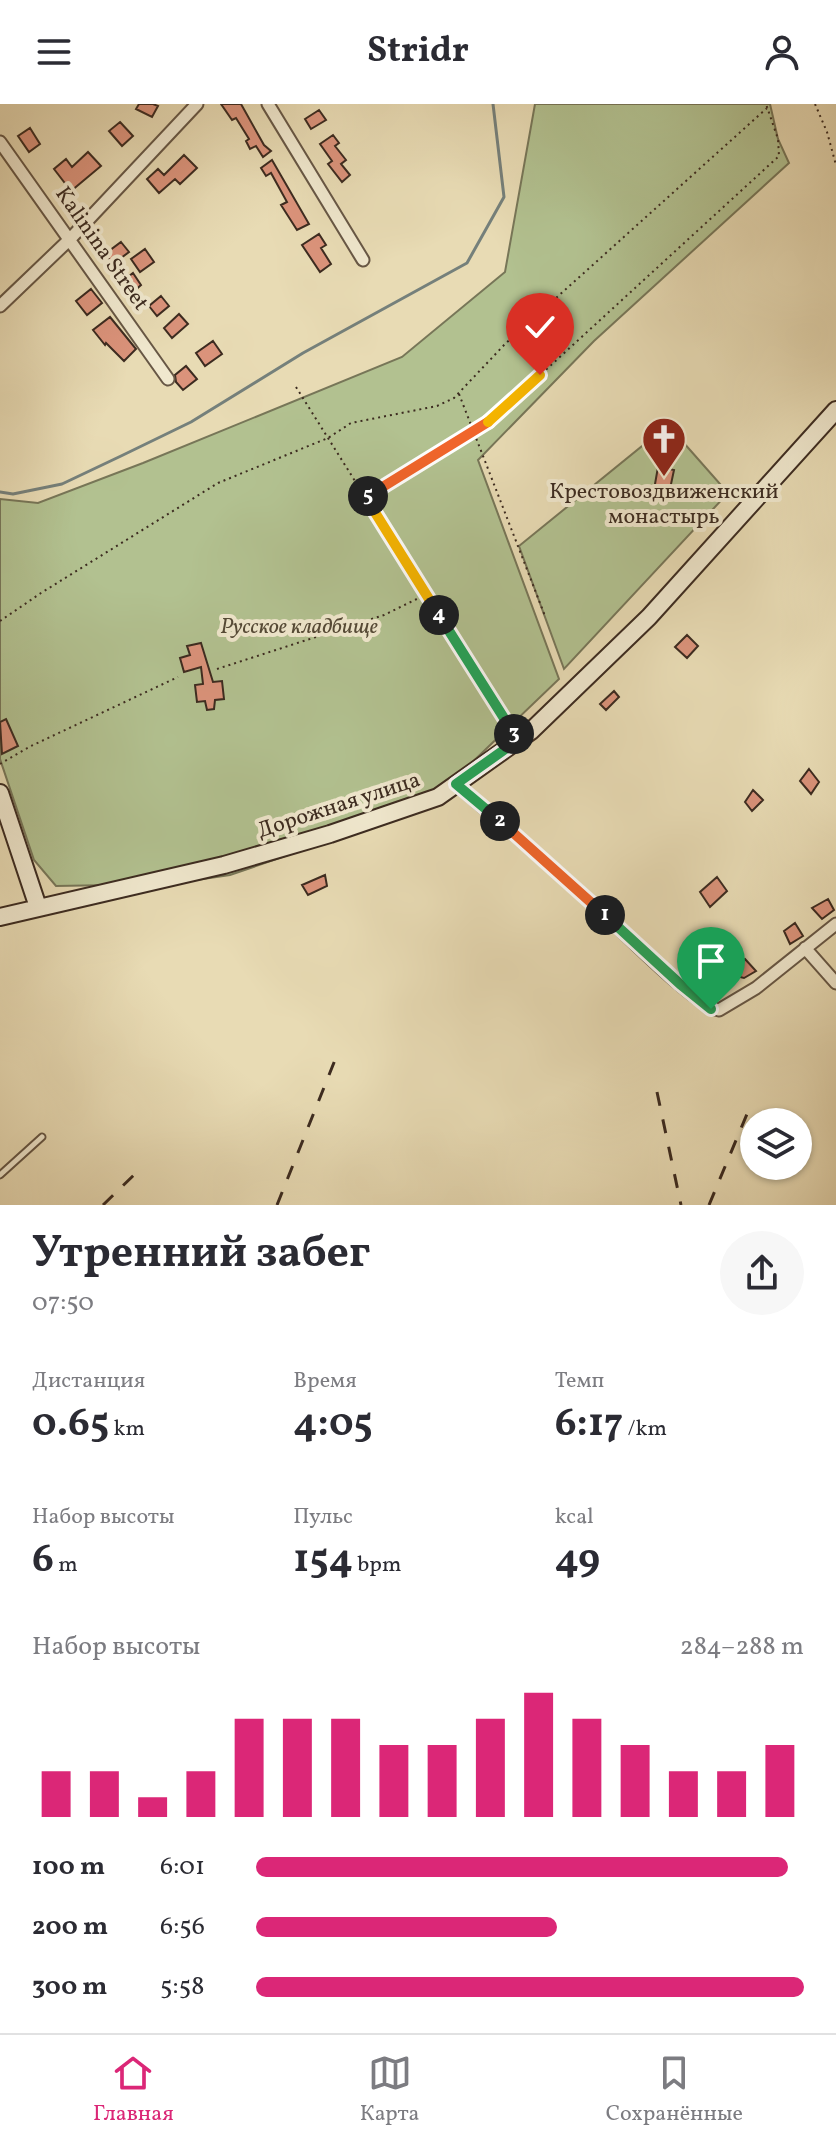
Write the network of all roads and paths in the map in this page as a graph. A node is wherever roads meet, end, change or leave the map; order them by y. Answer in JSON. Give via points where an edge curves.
{"nodes":[{"id":1,"x":197,"y":104,"type":"edge"},
{"id":2,"x":268,"y":104,"type":"edge"},
{"id":3,"x":815,"y":104,"type":"edge"},
{"id":4,"x":767,"y":106,"type":"edge"},
{"id":5,"x":0,"y":142,"type":"edge"},
{"id":6,"x":836,"y":165,"type":"edge"},
{"id":7,"x":71,"y":238,"type":"junction"},
{"id":8,"x":363,"y":260,"type":"dead end"},
{"id":9,"x":0,"y":306,"type":"edge"},
{"id":10,"x":168,"y":379,"type":"dead end"},
{"id":11,"x":296,"y":387,"type":"dead end"},
{"id":12,"x":458,"y":393,"type":"junction"},
{"id":13,"x":836,"y":410,"type":"edge"},
{"id":14,"x":474,"y":433,"type":"junction"},
{"id":15,"x":328,"y":438,"type":"junction"},
{"id":16,"x":366,"y":498,"type":"junction"},
{"id":17,"x":427,"y":594,"type":"junction"},
{"id":18,"x":545,"y":616,"type":"dead end"},
{"id":19,"x":0,"y":621,"type":"edge"},
{"id":20,"x":217,"y":669,"type":"dead end"},
{"id":21,"x":178,"y":677,"type":"dead end"},
{"id":22,"x":518,"y":740,"type":"junction"},
{"id":23,"x":0,"y":764,"type":"edge"},
{"id":24,"x":456,"y":784,"type":"junction"},
{"id":25,"x":0,"y":793,"type":"edge"},
{"id":26,"x":38,"y":907,"type":"junction"},
{"id":27,"x":0,"y":917,"type":"edge"},
{"id":28,"x":836,"y":924,"type":"edge"},
{"id":29,"x":805,"y":948,"type":"junction"},
{"id":30,"x":836,"y":983,"type":"edge"},
{"id":31,"x":42,"y":1137,"type":"dead end"},
{"id":32,"x":0,"y":1175,"type":"edge"}],
"edges":[{"from":1,"to":7,"type":"street"},
{"from":2,"to":8,"type":"street"},
{"from":3,"to":6,"type":"path"},
{"from":4,"to":12,"type":"path"},
{"from":4,"to":14,"type":"path","via":[[779,156]]},
{"from":5,"to":7,"type":"street","name":"Kalinina Street"},
{"from":7,"to":9,"type":"street"},
{"from":7,"to":10,"type":"street","name":"Kalinina Street"},
{"from":11,"to":15,"type":"path"},
{"from":12,"to":14,"type":"path"},
{"from":12,"to":15,"type":"path","via":[[437,406],[351,423]]},
{"from":13,"to":22,"type":"street","name":"Дорожная улица","via":[[649,617]]},
{"from":14,"to":16,"type":"path"},
{"from":14,"to":18,"type":"path"},
{"from":15,"to":16,"type":"path"},
{"from":15,"to":19,"type":"path","via":[[218,483]]},
{"from":16,"to":17,"type":"path"},
{"from":17,"to":20,"type":"path","via":[[384,615]]},
{"from":17,"to":22,"type":"path"},
{"from":21,"to":23,"type":"path"},
{"from":22,"to":24,"type":"street","name":"Дорожная улица"},
{"from":24,"to":26,"type":"street","name":"Дорожная улица","via":[[438,797],[330,834],[224,865]]},
{"from":24,"to":29,"type":"street","via":[[711,1009],[719,1010],[756,988]]},
{"from":25,"to":26,"type":"street"},
{"from":26,"to":27,"type":"street","name":"Дорожная улица"},
{"from":28,"to":29,"type":"street"},
{"from":29,"to":30,"type":"street"},
{"from":31,"to":32,"type":"lane"}]}
